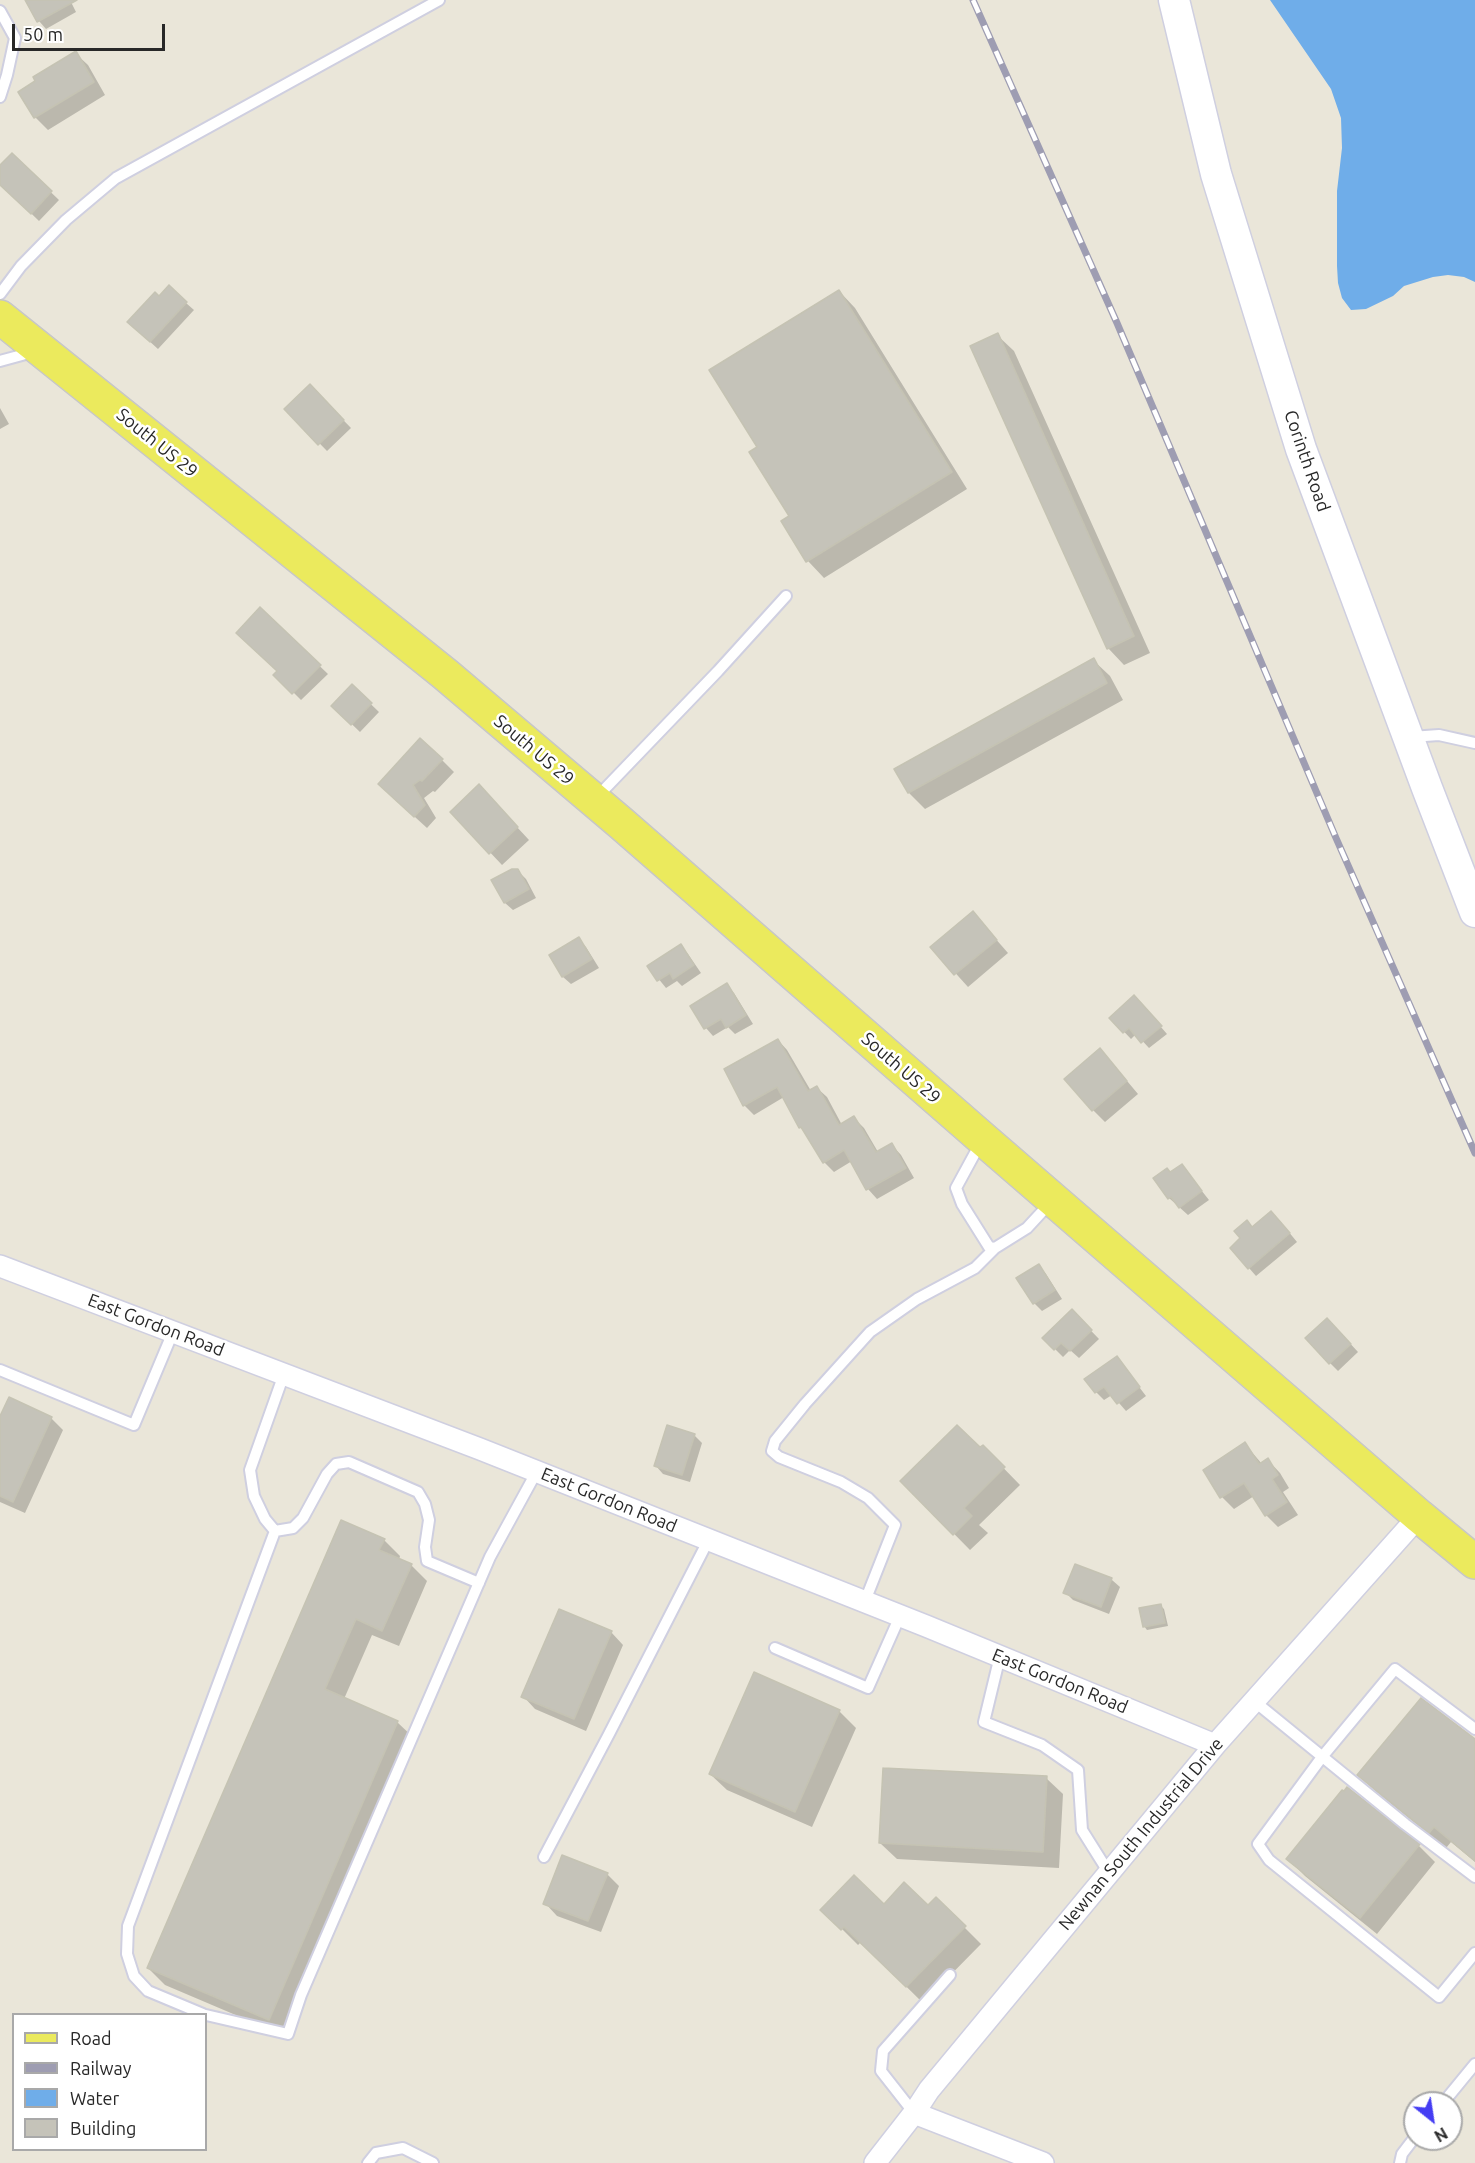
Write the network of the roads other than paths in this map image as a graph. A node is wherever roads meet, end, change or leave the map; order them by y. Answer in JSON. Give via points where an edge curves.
{"nodes":[{"id":1,"x":439,"y":0,"type":"edge"},
{"id":2,"x":1174,"y":0,"type":"edge"},
{"id":3,"x":0,"y":10,"type":"edge"},
{"id":4,"x":0,"y":97,"type":"edge"},
{"id":5,"x":0,"y":294,"type":"edge"},
{"id":6,"x":0,"y":317,"type":"edge"},
{"id":7,"x":42,"y":350,"type":"junction"},
{"id":8,"x":0,"y":361,"type":"edge"},
{"id":9,"x":786,"y":596,"type":"dead end"},
{"id":10,"x":1408,"y":737,"type":"junction"},
{"id":11,"x":1475,"y":743,"type":"edge"},
{"id":12,"x":594,"y":801,"type":"junction"},
{"id":13,"x":1475,"y":912,"type":"edge"},
{"id":14,"x":982,"y":1139,"type":"junction"},
{"id":15,"x":1053,"y":1200,"type":"junction"},
{"id":16,"x":995,"y":1248,"type":"junction"},
{"id":17,"x":0,"y":1266,"type":"edge"},
{"id":18,"x":173,"y":1332,"type":"junction"},
{"id":19,"x":0,"y":1370,"type":"edge"},
{"id":20,"x":284,"y":1374,"type":"junction"},
{"id":21,"x":537,"y":1472,"type":"junction"},
{"id":22,"x":1419,"y":1516,"type":"junction"},
{"id":23,"x":275,"y":1531,"type":"junction"},
{"id":24,"x":709,"y":1539,"type":"junction"},
{"id":25,"x":1475,"y":1562,"type":"edge"},
{"id":26,"x":479,"y":1583,"type":"junction"},
{"id":27,"x":865,"y":1601,"type":"junction"},
{"id":28,"x":900,"y":1616,"type":"junction"},
{"id":29,"x":775,"y":1648,"type":"dead end"},
{"id":30,"x":1000,"y":1656,"type":"junction"},
{"id":31,"x":1254,"y":1701,"type":"junction"},
{"id":32,"x":1475,"y":1730,"type":"edge"},
{"id":33,"x":1215,"y":1744,"type":"junction"},
{"id":34,"x":1322,"y":1758,"type":"junction"},
{"id":35,"x":544,"y":1857,"type":"dead end"},
{"id":36,"x":1109,"y":1873,"type":"junction"},
{"id":37,"x":1475,"y":1877,"type":"edge"},
{"id":38,"x":1475,"y":1953,"type":"edge"},
{"id":39,"x":950,"y":1975,"type":"dead end"},
{"id":40,"x":199,"y":2013,"type":"edge"},
{"id":41,"x":207,"y":2016,"type":"edge"},
{"id":42,"x":1475,"y":2064,"type":"edge"},
{"id":43,"x":1453,"y":2091,"type":"edge"},
{"id":44,"x":914,"y":2113,"type":"junction"},
{"id":45,"x":368,"y":2163,"type":"edge"},
{"id":46,"x":433,"y":2163,"type":"edge"},
{"id":47,"x":875,"y":2163,"type":"edge"},
{"id":48,"x":1043,"y":2163,"type":"edge"}],
"edges":[{"from":1,"to":5,"type":"lane","via":[[116,178],[66,220]]},
{"from":2,"to":10,"type":"street","name":"Corinth Road","via":[[1216,174],[1301,448]]},
{"from":3,"to":4,"type":"lane","via":[[15,38]]},
{"from":6,"to":7,"type":"main road","name":"South US 29"},
{"from":7,"to":8,"type":"lane"},
{"from":7,"to":12,"type":"main road","name":"South US 29","via":[[445,674]]},
{"from":9,"to":12,"type":"lane"},
{"from":10,"to":11,"type":"lane","via":[[1439,735]]},
{"from":10,"to":13,"type":"street","name":"Corinth Road"},
{"from":12,"to":14,"type":"main road","name":"South US 29"},
{"from":14,"to":15,"type":"main road","name":"South US 29"},
{"from":14,"to":16,"type":"lane","via":[[956,1188],[989,1247]]},
{"from":15,"to":16,"type":"lane","via":[[1026,1228]]},
{"from":15,"to":22,"type":"main road","name":"South US 29"},
{"from":16,"to":27,"type":"lane","via":[[975,1268],[917,1299],[870,1332],[775,1441],[772,1450],[779,1457],[841,1482],[868,1498],[895,1525]]},
{"from":17,"to":18,"type":"street","name":"East Gordon Road"},
{"from":18,"to":19,"type":"lane","via":[[134,1425]]},
{"from":18,"to":20,"type":"street","name":"East Gordon Road"},
{"from":20,"to":21,"type":"street","name":"East Gordon Road"},
{"from":20,"to":23,"type":"lane","via":[[250,1470],[254,1496]]},
{"from":21,"to":24,"type":"street","name":"East Gordon Road"},
{"from":21,"to":26,"type":"lane"},
{"from":22,"to":25,"type":"main road","name":"South US 29"},
{"from":22,"to":31,"type":"street","name":"Newnan South Industrial Drive"},
{"from":23,"to":26,"type":"lane","via":[[293,1528],[303,1518],[327,1474],[336,1464],[349,1462],[418,1492],[429,1520],[427,1561]]},
{"from":23,"to":40,"type":"lane","via":[[128,1926],[127,1954],[134,1976],[148,1991]]},
{"from":24,"to":27,"type":"street","name":"East Gordon Road"},
{"from":24,"to":35,"type":"lane"},
{"from":26,"to":41,"type":"lane","via":[[301,1995],[288,2034]]},
{"from":27,"to":28,"type":"street","name":"East Gordon Road"},
{"from":28,"to":29,"type":"lane","via":[[868,1688]]},
{"from":28,"to":30,"type":"street","name":"East Gordon Road"},
{"from":30,"to":33,"type":"street","name":"East Gordon Road"},
{"from":30,"to":36,"type":"lane","via":[[984,1722],[1042,1745],[1078,1770],[1082,1830]]},
{"from":31,"to":33,"type":"street","name":"Newnan South Industrial Drive"},
{"from":31,"to":34,"type":"lane"},
{"from":32,"to":34,"type":"lane","via":[[1395,1669]]},
{"from":33,"to":36,"type":"street","name":"Newnan South Industrial Drive"},
{"from":34,"to":37,"type":"lane"},
{"from":34,"to":38,"type":"lane","via":[[1258,1845],[1269,1860],[1439,1997]]},
{"from":36,"to":44,"type":"street","name":"Newnan South Industrial Drive"},
{"from":39,"to":44,"type":"lane","via":[[883,2051],[881,2071]]},
{"from":42,"to":43,"type":"lane"},
{"from":44,"to":47,"type":"street","name":"Newnan South Industrial Drive"},
{"from":44,"to":48,"type":"street"},
{"from":45,"to":46,"type":"lane","via":[[376,2154],[403,2148]]}]}
